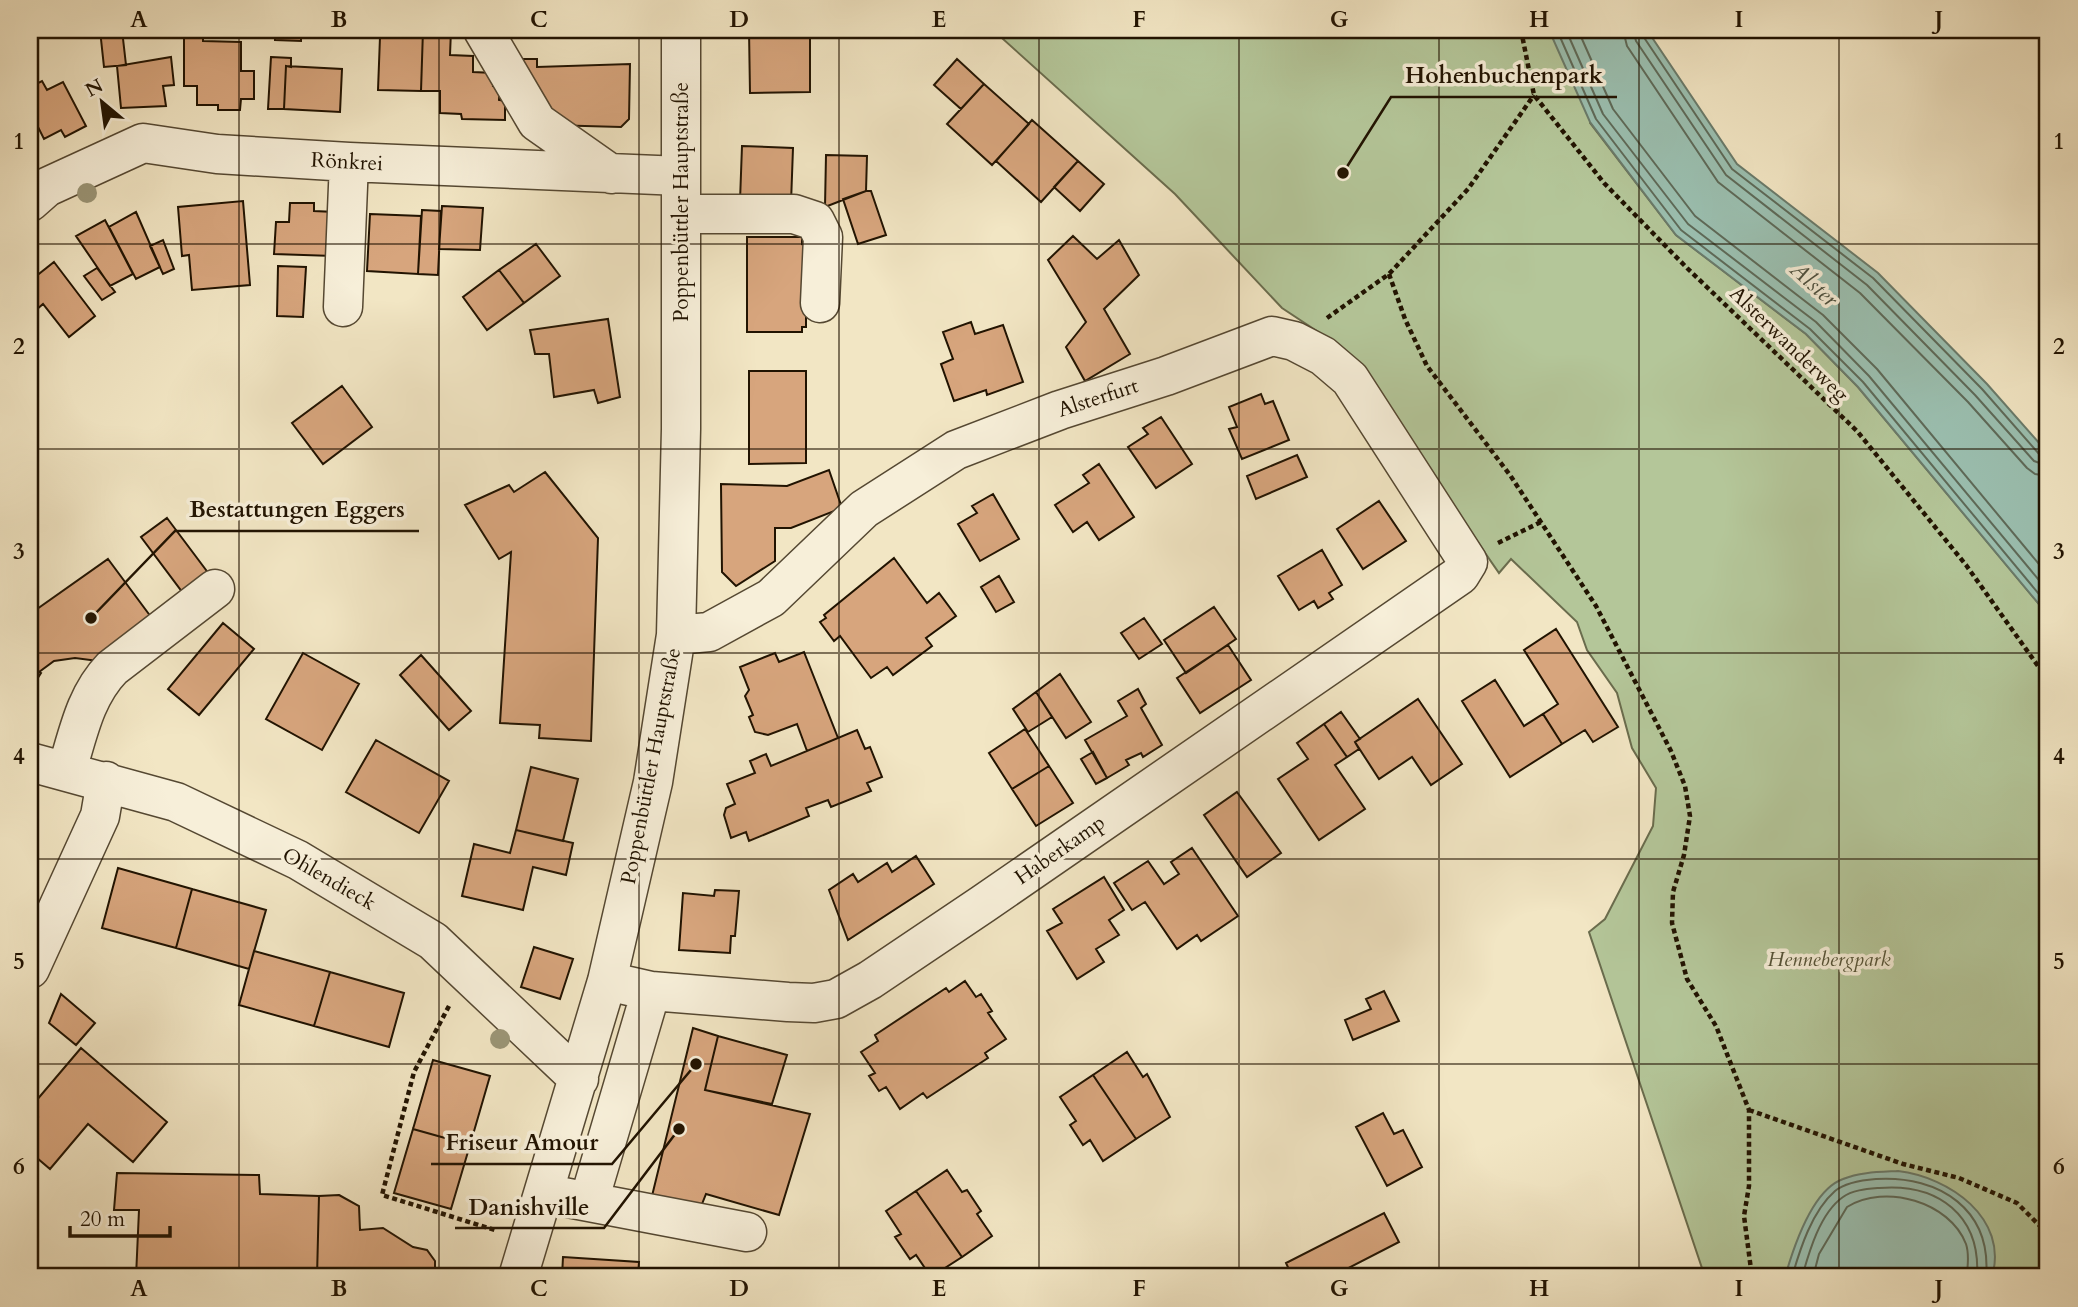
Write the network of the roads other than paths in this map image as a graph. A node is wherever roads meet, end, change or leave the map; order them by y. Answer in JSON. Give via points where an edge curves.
{"nodes":[{"id":1,"x":483,"y":30,"type":"edge"},
{"id":2,"x":681,"y":30,"type":"edge"},
{"id":3,"x":349,"y":162,"type":"junction"},
{"id":4,"x":611,"y":174,"type":"junction"},
{"id":5,"x":681,"y":176,"type":"junction"},
{"id":6,"x":30,"y":202,"type":"edge"},
{"id":7,"x":681,"y":214,"type":"junction"},
{"id":8,"x":820,"y":303,"type":"dead end"},
{"id":9,"x":343,"y":307,"type":"dead end"},
{"id":10,"x":1482,"y":553,"type":"joint"},
{"id":11,"x":215,"y":589,"type":"dead end"},
{"id":12,"x":676,"y":635,"type":"junction"},
{"id":13,"x":30,"y":762,"type":"edge"},
{"id":14,"x":67,"y":770,"type":"junction"},
{"id":15,"x":106,"y":780,"type":"junction"},
{"id":16,"x":30,"y":969,"type":"edge"},
{"id":17,"x":607,"y":981,"type":"junction"},
{"id":18,"x":651,"y":991,"type":"junction"},
{"id":19,"x":579,"y":1079,"type":"junction"},
{"id":20,"x":541,"y":1193,"type":"junction"},
{"id":21,"x":589,"y":1201,"type":"junction"},
{"id":22,"x":747,"y":1232,"type":"dead end"},
{"id":23,"x":518,"y":1277,"type":"edge"}],
"edges":[{"from":1,"to":4,"type":"street","via":[[537,122]]},
{"from":2,"to":5,"type":"street","name":"Poppenbüttler Hauptstraße"},
{"from":3,"to":4,"type":"street","name":"Rönkrei"},
{"from":3,"to":6,"type":"street","name":"Rönkrei","via":[[217,154],[143,143],[47,187]]},
{"from":3,"to":9,"type":"street"},
{"from":4,"to":5,"type":"street","name":"Rönkrei"},
{"from":5,"to":7,"type":"street","name":"Poppenbüttler Hauptstraße"},
{"from":7,"to":8,"type":"street","via":[[794,214],[815,220],[823,237]]},
{"from":7,"to":12,"type":"street","name":"Poppenbüttler Hauptstraße"},
{"from":10,"to":12,"type":"street","name":"Alsterfurt","via":[[1350,379],[1323,356],[1272,336],[957,450],[864,509],[771,598],[709,632]]},
{"from":10,"to":18,"type":"street","name":"Haberkamp","via":[[1460,575],[983,904],[836,999],[788,1002]]},
{"from":11,"to":14,"type":"street","via":[[97,683]]},
{"from":12,"to":17,"type":"street","name":"Poppenbüttler Hauptstraße","via":[[653,782]]},
{"from":13,"to":14,"type":"street","name":"Ohlendieck"},
{"from":14,"to":15,"type":"street","name":"Ohlendieck"},
{"from":15,"to":16,"type":"street","via":[[100,816]]},
{"from":15,"to":19,"type":"street","name":"Ohlendieck","via":[[176,802],[298,860],[404,922],[468,971]]},
{"from":17,"to":18,"type":"street","name":"Haberkamp"},
{"from":17,"to":19,"type":"street","name":"Poppenbüttler Hauptstraße"},
{"from":18,"to":21,"type":"street"},
{"from":19,"to":20,"type":"street","name":"Poppenbüttler Hauptstraße"},
{"from":20,"to":21,"type":"street"},
{"from":20,"to":23,"type":"street","name":"Poppenbüttler Hauptstraße"},
{"from":21,"to":22,"type":"street"}]}
